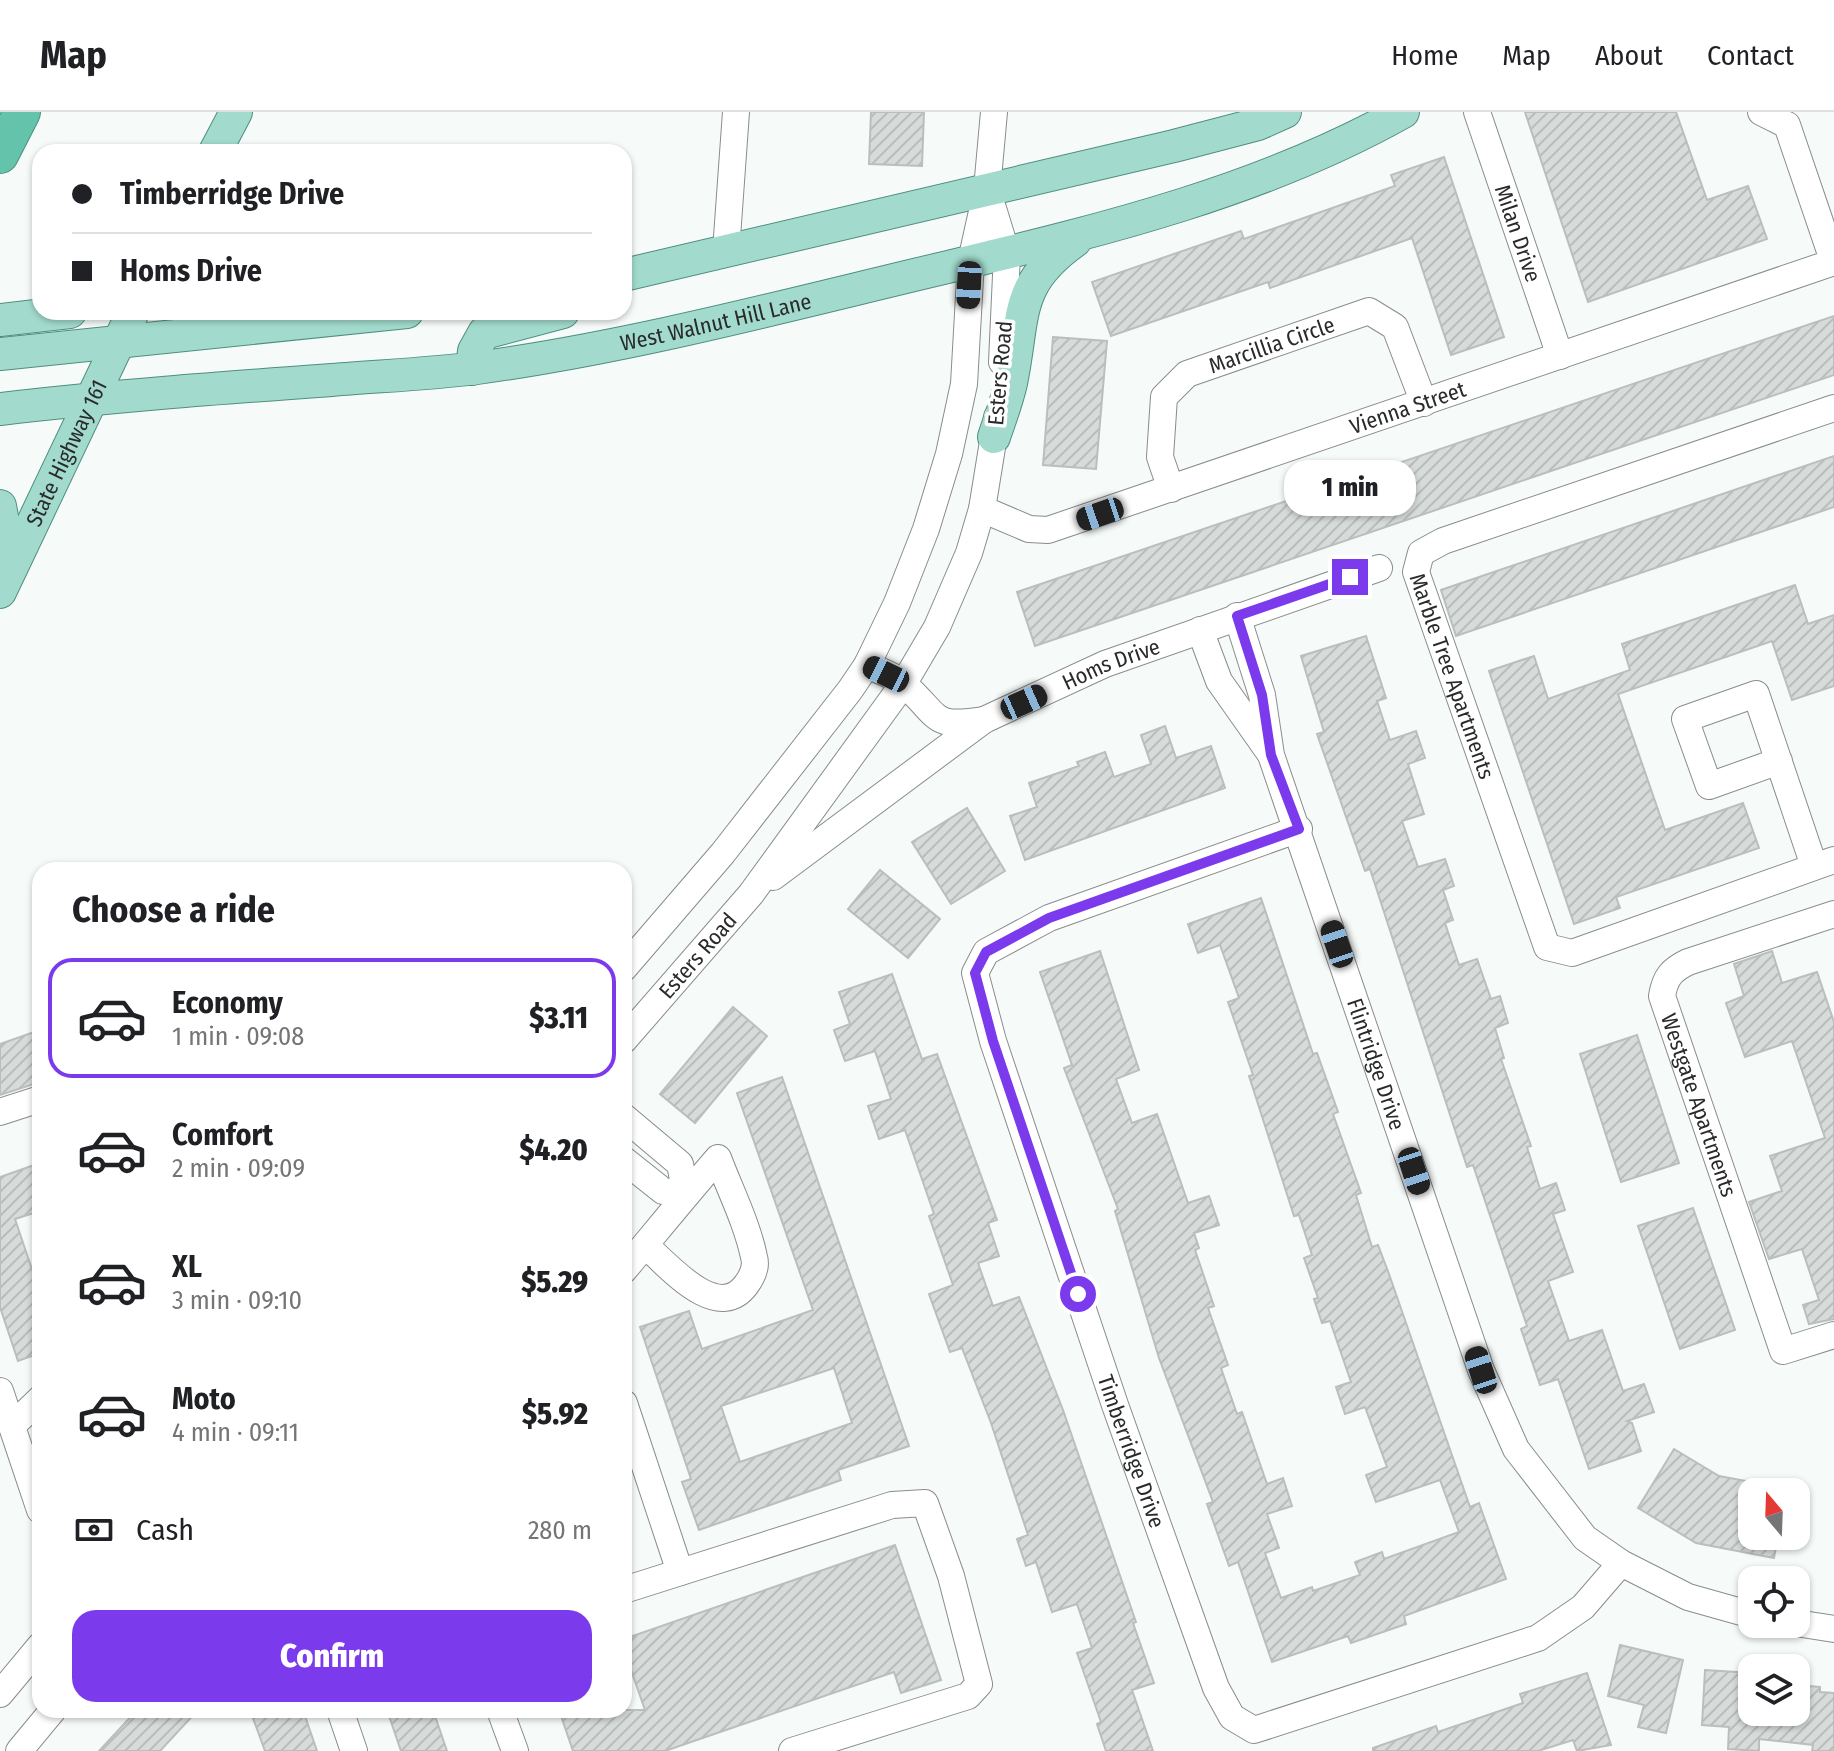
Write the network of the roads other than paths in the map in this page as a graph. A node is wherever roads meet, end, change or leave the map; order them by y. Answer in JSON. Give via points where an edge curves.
{"nodes":[{"id":1,"x":22,"y":112,"type":"edge"},
{"id":2,"x":236,"y":112,"type":"edge"},
{"id":3,"x":736,"y":112,"type":"edge"},
{"id":4,"x":994,"y":112,"type":"edge"},
{"id":5,"x":1285,"y":112,"type":"edge"},
{"id":6,"x":1403,"y":112,"type":"edge"},
{"id":7,"x":1477,"y":112,"type":"edge"},
{"id":8,"x":1761,"y":112,"type":"edge"},
{"id":9,"x":219,"y":144,"type":"edge"},
{"id":10,"x":0,"y":155,"type":"edge"},
{"id":11,"x":987,"y":189,"type":"junction"},
{"id":12,"x":1089,"y":231,"type":"junction"},
{"id":13,"x":726,"y":251,"type":"junction"},
{"id":14,"x":1007,"y":254,"type":"junction"},
{"id":15,"x":971,"y":261,"type":"junction"},
{"id":16,"x":1834,"y":262,"type":"edge"},
{"id":17,"x":638,"y":273,"type":"edge"},
{"id":18,"x":32,"y":316,"type":"edge"},
{"id":19,"x":12,"y":318,"type":"edge"},
{"id":20,"x":216,"y":320,"type":"edge"},
{"id":21,"x":338,"y":320,"type":"edge"},
{"id":22,"x":533,"y":320,"type":"edge"},
{"id":23,"x":125,"y":326,"type":"edge"},
{"id":24,"x":235,"y":332,"type":"junction"},
{"id":25,"x":0,"y":354,"type":"edge"},
{"id":26,"x":1560,"y":356,"type":"junction"},
{"id":27,"x":472,"y":369,"type":"junction"},
{"id":28,"x":91,"y":398,"type":"junction"},
{"id":29,"x":1424,"y":403,"type":"junction"},
{"id":30,"x":1834,"y":408,"type":"edge"},
{"id":31,"x":0,"y":409,"type":"edge"},
{"id":32,"x":994,"y":437,"type":"junction"},
{"id":33,"x":1171,"y":489,"type":"junction"},
{"id":34,"x":0,"y":506,"type":"edge"},
{"id":35,"x":982,"y":509,"type":"junction"},
{"id":36,"x":1379,"y":568,"type":"dead end"},
{"id":37,"x":6,"y":579,"type":"edge"},
{"id":38,"x":1237,"y":616,"type":"junction"},
{"id":39,"x":1200,"y":630,"type":"junction"},
{"id":40,"x":867,"y":665,"type":"junction"},
{"id":41,"x":904,"y":683,"type":"junction"},
{"id":42,"x":984,"y":720,"type":"junction"},
{"id":43,"x":1271,"y":755,"type":"junction"},
{"id":44,"x":1779,"y":761,"type":"dead end"},
{"id":45,"x":1299,"y":829,"type":"junction"},
{"id":46,"x":1824,"y":863,"type":"edge"},
{"id":47,"x":751,"y":894,"type":"junction"},
{"id":48,"x":1834,"y":914,"type":"edge"},
{"id":49,"x":632,"y":959,"type":"edge"},
{"id":50,"x":632,"y":1031,"type":"edge"},
{"id":51,"x":32,"y":1102,"type":"edge"},
{"id":52,"x":0,"y":1112,"type":"edge"},
{"id":53,"x":632,"y":1124,"type":"edge"},
{"id":54,"x":632,"y":1166,"type":"edge"},
{"id":55,"x":686,"y":1195,"type":"junction"},
{"id":56,"x":645,"y":1245,"type":"junction"},
{"id":57,"x":632,"y":1260,"type":"edge"},
{"id":58,"x":1834,"y":1335,"type":"edge"},
{"id":59,"x":0,"y":1391,"type":"edge"},
{"id":60,"x":32,"y":1407,"type":"edge"},
{"id":61,"x":12,"y":1426,"type":"junction"},
{"id":62,"x":632,"y":1427,"type":"edge"},
{"id":63,"x":32,"y":1486,"type":"edge"},
{"id":64,"x":1621,"y":1563,"type":"junction"},
{"id":65,"x":680,"y":1572,"type":"junction"},
{"id":66,"x":632,"y":1587,"type":"edge"},
{"id":67,"x":1738,"y":1611,"type":"edge"},
{"id":68,"x":1810,"y":1625,"type":"edge"},
{"id":69,"x":1834,"y":1629,"type":"edge"},
{"id":70,"x":32,"y":1656,"type":"edge"},
{"id":71,"x":0,"y":1694,"type":"edge"},
{"id":72,"x":47,"y":1718,"type":"edge"},
{"id":73,"x":343,"y":1718,"type":"edge"},
{"id":74,"x":503,"y":1718,"type":"edge"},
{"id":75,"x":20,"y":1751,"type":"edge"},
{"id":76,"x":354,"y":1751,"type":"edge"},
{"id":77,"x":515,"y":1751,"type":"edge"},
{"id":78,"x":792,"y":1751,"type":"edge"}],
"edges":[{"from":1,"to":10,"type":"highway"},
{"from":2,"to":9,"type":"main road"},
{"from":3,"to":13,"type":"street"},
{"from":4,"to":11,"type":"street"},
{"from":5,"to":11,"type":"main road","via":[[1232,131]]},
{"from":6,"to":12,"type":"main road","name":"West Walnut Hill Lane","via":[[1280,173]]},
{"from":7,"to":26,"type":"street","name":"Milan Drive"},
{"from":8,"to":16,"type":"street","via":[[1787,125]]},
{"from":11,"to":13,"type":"main road"},
{"from":11,"to":14,"type":"street","name":"Esters Road"},
{"from":11,"to":15,"type":"street","name":"Esters Road"},
{"from":12,"to":14,"type":"main road","name":"West Walnut Hill Lane"},
{"from":12,"to":32,"type":"main road","via":[[1049,260],[1027,292],[1011,383]]},
{"from":13,"to":17,"type":"main road"},
{"from":14,"to":15,"type":"main road","name":"West Walnut Hill Lane"},
{"from":14,"to":32,"type":"street","name":"Esters Road"},
{"from":15,"to":27,"type":"main road","name":"West Walnut Hill Lane","via":[[632,341]]},
{"from":15,"to":40,"type":"street","name":"Esters Road","via":[[964,384],[949,454],[926,529]]},
{"from":16,"to":26,"type":"street","name":"Vienna Street"},
{"from":18,"to":19,"type":"main road"},
{"from":20,"to":24,"type":"main road"},
{"from":21,"to":24,"type":"main road"},
{"from":22,"to":27,"type":"main road","via":[[484,333]]},
{"from":23,"to":24,"type":"main road"},
{"from":23,"to":25,"type":"main road"},
{"from":23,"to":28,"type":"main road","name":"State Highway 161"},
{"from":26,"to":29,"type":"street","name":"Vienna Street"},
{"from":27,"to":28,"type":"main road","name":"West Walnut Hill Lane"},
{"from":28,"to":31,"type":"main road","name":"West Walnut Hill Lane"},
{"from":28,"to":37,"type":"main road","name":"State Highway 161"},
{"from":29,"to":33,"type":"street","name":"Vienna Street"},
{"from":29,"to":33,"type":"street","name":"Marcillia Circle","via":[[1395,327],[1369,311],[1187,374],[1164,397],[1160,457]]},
{"from":30,"to":46,"type":"street","name":"Marble Tree Apartments","via":[[1443,541],[1421,553],[1416,572],[1547,947],[1572,953]]},
{"from":32,"to":35,"type":"street","name":"Esters Road"},
{"from":33,"to":35,"type":"street","name":"Vienna Street","via":[[1048,530],[1029,529]]},
{"from":34,"to":37,"type":"main road"},
{"from":35,"to":41,"type":"street","name":"Esters Road","via":[[937,627]]},
{"from":36,"to":38,"type":"street","name":"Homs Drive"},
{"from":38,"to":39,"type":"street","name":"Homs Drive"},
{"from":38,"to":43,"type":"street","name":"Flintridge Drive","via":[[1262,695]]},
{"from":39,"to":42,"type":"street","name":"Homs Drive","via":[[1105,664]]},
{"from":39,"to":43,"type":"street","name":"Flintridge Drive","via":[[1219,681]]},
{"from":40,"to":41,"type":"street"},
{"from":40,"to":49,"type":"street","name":"Esters Road","via":[[723,853]]},
{"from":41,"to":42,"type":"street","via":[[933,716],[952,725]]},
{"from":41,"to":47,"type":"street","name":"Esters Road"},
{"from":42,"to":47,"type":"street","name":"Homs Drive"},
{"from":43,"to":45,"type":"street","name":"Flintridge Drive"},
{"from":44,"to":46,"type":"street","name":"Marble Tree Apartments"},
{"from":45,"to":64,"type":"street","name":"Flintridge Drive","via":[[1486,1383],[1516,1449],[1585,1538]]},
{"from":45,"to":64,"type":"street","name":"Timberridge Drive","via":[[1049,918],[986,952],[975,973],[1115,1405],[1216,1688],[1232,1717],[1254,1730],[1538,1638],[1583,1607]]},
{"from":47,"to":50,"type":"street","name":"Esters Road"},
{"from":48,"to":58,"type":"street","name":"Westgate Apartments","via":[[1675,968],[1664,981],[1662,996],[1783,1351]]},
{"from":51,"to":52,"type":"street"},
{"from":53,"to":55,"type":"street","via":[[680,1164]]},
{"from":54,"to":55,"type":"street","via":[[663,1191]]},
{"from":55,"to":56,"type":"street"},
{"from":55,"to":56,"type":"street","via":[[718,1158],[755,1259],[742,1291],[727,1298],[711,1297]]},
{"from":56,"to":57,"type":"street"},
{"from":59,"to":61,"type":"street"},
{"from":60,"to":61,"type":"street"},
{"from":61,"to":63,"type":"street"},
{"from":62,"to":65,"type":"street"},
{"from":64,"to":67,"type":"street","via":[[1688,1597]]},
{"from":65,"to":66,"type":"street"},
{"from":65,"to":78,"type":"street","via":[[892,1505],[925,1503],[951,1576],[979,1684],[968,1696]]},
{"from":68,"to":69,"type":"street"},
{"from":70,"to":71,"type":"street"},
{"from":72,"to":75,"type":"street"},
{"from":73,"to":76,"type":"street"},
{"from":74,"to":77,"type":"street"}]}
